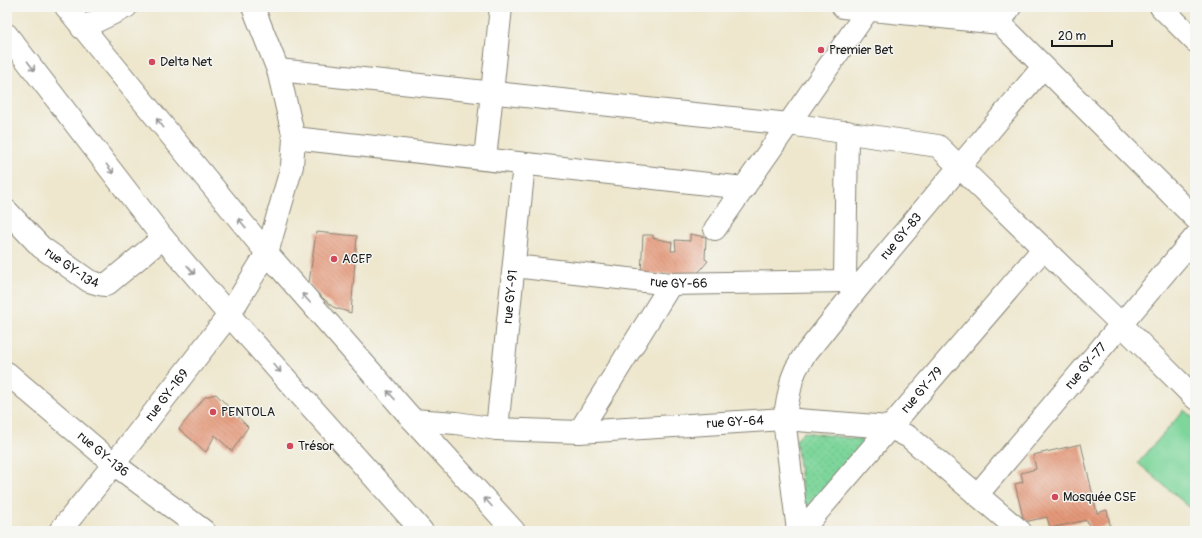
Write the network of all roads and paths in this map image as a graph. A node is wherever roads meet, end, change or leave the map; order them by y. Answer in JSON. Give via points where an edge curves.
{"nodes":[{"id":1,"x":66,"y":7,"type":"edge"},
{"id":2,"x":126,"y":7,"type":"edge"},
{"id":3,"x":253,"y":7,"type":"edge"},
{"id":4,"x":501,"y":7,"type":"edge"},
{"id":5,"x":843,"y":7,"type":"edge"},
{"id":6,"x":1161,"y":7,"type":"edge"},
{"id":7,"x":868,"y":10,"type":"junction"},
{"id":8,"x":1005,"y":15,"type":"edge"},
{"id":9,"x":82,"y":28,"type":"junction"},
{"id":10,"x":7,"y":35,"type":"edge"},
{"id":11,"x":1195,"y":41,"type":"edge"},
{"id":12,"x":1043,"y":66,"type":"junction"},
{"id":13,"x":278,"y":70,"type":"junction"},
{"id":14,"x":492,"y":92,"type":"junction"},
{"id":15,"x":789,"y":124,"type":"junction"},
{"id":16,"x":847,"y":132,"type":"junction"},
{"id":17,"x":294,"y":138,"type":"junction"},
{"id":18,"x":485,"y":160,"type":"junction"},
{"id":19,"x":524,"y":164,"type":"junction"},
{"id":20,"x":959,"y":167,"type":"junction"},
{"id":21,"x":744,"y":188,"type":"junction"},
{"id":22,"x":7,"y":210,"type":"edge"},
{"id":23,"x":1195,"y":218,"type":"edge"},
{"id":24,"x":715,"y":229,"type":"dead end"},
{"id":25,"x":1195,"y":237,"type":"edge"},
{"id":26,"x":163,"y":238,"type":"junction"},
{"id":27,"x":1044,"y":248,"type":"junction"},
{"id":28,"x":267,"y":253,"type":"junction"},
{"id":29,"x":514,"y":266,"type":"junction"},
{"id":30,"x":671,"y":284,"type":"junction"},
{"id":31,"x":851,"y":285,"type":"junction"},
{"id":32,"x":229,"y":315,"type":"junction"},
{"id":33,"x":1121,"y":324,"type":"junction"},
{"id":34,"x":7,"y":373,"type":"edge"},
{"id":35,"x":1195,"y":398,"type":"edge"},
{"id":36,"x":784,"y":419,"type":"junction"},
{"id":37,"x":413,"y":420,"type":"junction"},
{"id":38,"x":889,"y":427,"type":"junction"},
{"id":39,"x":497,"y":429,"type":"junction"},
{"id":40,"x":579,"y":432,"type":"junction"},
{"id":41,"x":114,"y":464,"type":"junction"},
{"id":42,"x":977,"y":495,"type":"junction"},
{"id":43,"x":60,"y":531,"type":"edge"},
{"id":44,"x":204,"y":531,"type":"edge"},
{"id":45,"x":422,"y":531,"type":"edge"},
{"id":46,"x":514,"y":531,"type":"edge"},
{"id":47,"x":798,"y":531,"type":"edge"},
{"id":48,"x":801,"y":531,"type":"edge"},
{"id":49,"x":1020,"y":531,"type":"edge"}],
"edges":[{"from":1,"to":9,"type":"street"},
{"from":2,"to":9,"type":"street"},
{"from":3,"to":13,"type":"street","name":"rue GY-169"},
{"from":4,"to":14,"type":"street"},
{"from":5,"to":7,"type":"street"},
{"from":6,"to":11,"type":"street"},
{"from":7,"to":8,"type":"street"},
{"from":7,"to":15,"type":"street"},
{"from":8,"to":12,"type":"street"},
{"from":28,"to":9,"type":"street","one_way":true},
{"from":10,"to":26,"type":"street","one_way":true},
{"from":12,"to":20,"type":"street","name":"rue GY-83"},
{"from":12,"to":23,"type":"street"},
{"from":13,"to":14,"type":"street"},
{"from":13,"to":17,"type":"street","name":"rue GY-169"},
{"from":14,"to":15,"type":"street"},
{"from":14,"to":18,"type":"street"},
{"from":15,"to":16,"type":"street"},
{"from":15,"to":21,"type":"street"},
{"from":16,"to":20,"type":"street","via":[[938,146]]},
{"from":16,"to":31,"type":"street"},
{"from":17,"to":18,"type":"street"},
{"from":17,"to":28,"type":"street","name":"rue GY-169","via":[[292,166]]},
{"from":18,"to":19,"type":"street"},
{"from":19,"to":21,"type":"street"},
{"from":19,"to":29,"type":"street","name":"rue GY-91"},
{"from":20,"to":27,"type":"street"},
{"from":20,"to":31,"type":"street","name":"rue GY-83"},
{"from":21,"to":24,"type":"street"},
{"from":22,"to":26,"type":"street","name":"rue GY-134","via":[[41,247],[89,281],[98,284],[106,284]]},
{"from":25,"to":33,"type":"street","name":"rue GY-77"},
{"from":26,"to":32,"type":"street","one_way":true},
{"from":27,"to":33,"type":"street"},
{"from":27,"to":38,"type":"street","name":"rue GY-79"},
{"from":28,"to":32,"type":"street","name":"rue GY-169"},
{"from":37,"to":28,"type":"street","one_way":true},
{"from":29,"to":30,"type":"street","name":"rue GY-66"},
{"from":29,"to":39,"type":"street","name":"rue GY-91"},
{"from":30,"to":31,"type":"street","name":"rue GY-66"},
{"from":30,"to":40,"type":"street"},
{"from":31,"to":36,"type":"street","name":"rue GY-83","via":[[796,369]]},
{"from":32,"to":41,"type":"street","name":"rue GY-169"},
{"from":32,"to":45,"type":"street","one_way":true},
{"from":33,"to":35,"type":"street"},
{"from":33,"to":42,"type":"street","name":"rue GY-77"},
{"from":34,"to":41,"type":"street","name":"rue GY-136"},
{"from":36,"to":38,"type":"street","name":"rue GY-64"},
{"from":36,"to":40,"type":"street","name":"rue GY-64"},
{"from":36,"to":47,"type":"street","name":"rue GY-83"},
{"from":37,"to":39,"type":"street","name":"rue GY-64"},
{"from":46,"to":37,"type":"street","one_way":true},
{"from":38,"to":42,"type":"street","name":"rue GY-64","via":[[909,437]]},
{"from":38,"to":48,"type":"street","name":"rue GY-79"},
{"from":39,"to":40,"type":"street","name":"rue GY-64"},
{"from":41,"to":43,"type":"street","name":"rue GY-169"},
{"from":41,"to":44,"type":"street","name":"rue GY-136"},
{"from":42,"to":49,"type":"street","name":"rue GY-64"}]}
